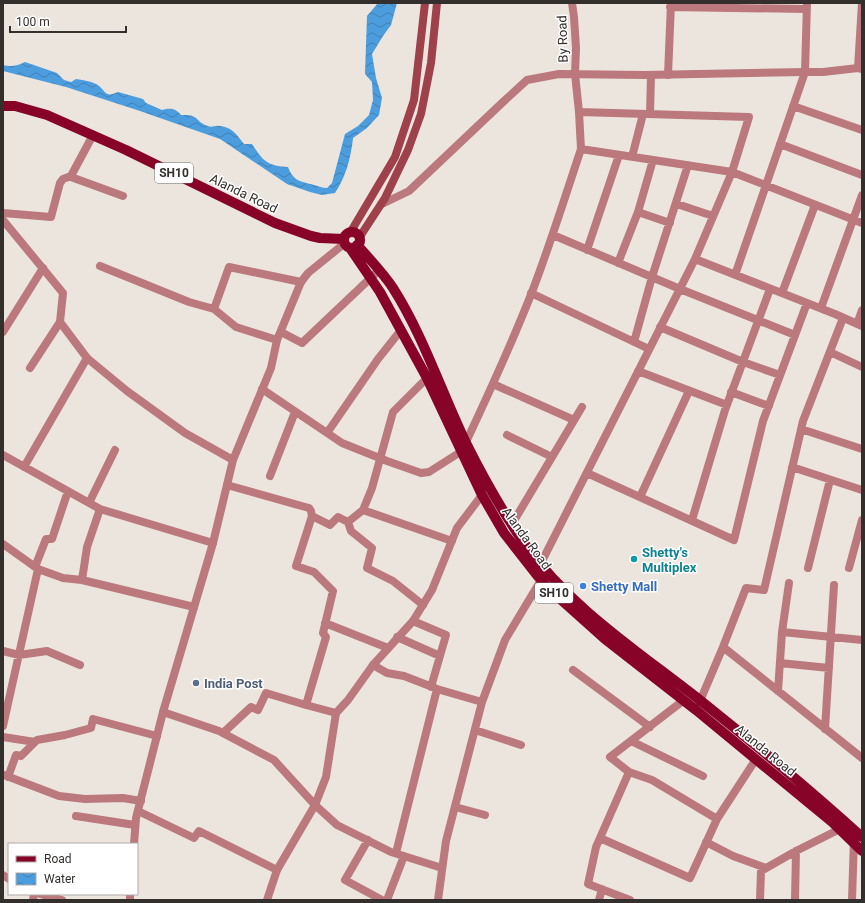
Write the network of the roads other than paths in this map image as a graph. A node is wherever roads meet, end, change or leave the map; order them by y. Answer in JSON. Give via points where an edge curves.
{"nodes":[{"id":1,"x":425,"y":3,"type":"edge"},
{"id":2,"x":437,"y":3,"type":"edge"},
{"id":3,"x":572,"y":3,"type":"edge"},
{"id":4,"x":862,"y":3,"type":"edge"},
{"id":5,"x":670,"y":5,"type":"edge"},
{"id":6,"x":721,"y":6,"type":"edge"},
{"id":7,"x":761,"y":6,"type":"edge"},
{"id":8,"x":806,"y":6,"type":"edge"},
{"id":9,"x":861,"y":19,"type":"edge"},
{"id":10,"x":860,"y":69,"type":"edge"},
{"id":11,"x":805,"y":72,"type":"junction"},
{"id":12,"x":575,"y":74,"type":"junction"},
{"id":13,"x":651,"y":75,"type":"junction"},
{"id":14,"x":668,"y":75,"type":"junction"},
{"id":15,"x":3,"y":106,"type":"edge"},
{"id":16,"x":793,"y":106,"type":"junction"},
{"id":17,"x":579,"y":112,"type":"junction"},
{"id":18,"x":647,"y":114,"type":"junction"},
{"id":19,"x":862,"y":130,"type":"edge"},
{"id":20,"x":93,"y":135,"type":"junction"},
{"id":21,"x":780,"y":144,"type":"junction"},
{"id":22,"x":581,"y":149,"type":"junction"},
{"id":23,"x":619,"y":155,"type":"junction"},
{"id":24,"x":632,"y":157,"type":"junction"},
{"id":25,"x":653,"y":160,"type":"junction"},
{"id":26,"x":688,"y":166,"type":"junction"},
{"id":27,"x":732,"y":172,"type":"junction"},
{"id":28,"x":862,"y":175,"type":"edge"},
{"id":29,"x":70,"y":177,"type":"junction"},
{"id":30,"x":766,"y":185,"type":"junction"},
{"id":31,"x":862,"y":195,"type":"edge"},
{"id":32,"x":123,"y":196,"type":"dead end"},
{"id":33,"x":382,"y":204,"type":"junction"},
{"id":34,"x":677,"y":204,"type":"junction"},
{"id":35,"x":815,"y":205,"type":"junction"},
{"id":36,"x":638,"y":212,"type":"junction"},
{"id":37,"x":3,"y":213,"type":"edge"},
{"id":38,"x":713,"y":216,"type":"junction"},
{"id":39,"x":3,"y":220,"type":"edge"},
{"id":40,"x":853,"y":220,"type":"junction"},
{"id":41,"x":862,"y":223,"type":"edge"},
{"id":42,"x":670,"y":224,"type":"junction"},
{"id":43,"x":553,"y":235,"type":"junction"},
{"id":44,"x":351,"y":241,"type":"junction"},
{"id":45,"x":587,"y":250,"type":"junction"},
{"id":46,"x":695,"y":259,"type":"junction"},
{"id":47,"x":618,"y":262,"type":"junction"},
{"id":48,"x":100,"y":266,"type":"dead end"},
{"id":49,"x":43,"y":268,"type":"junction"},
{"id":50,"x":379,"y":270,"type":"junction"},
{"id":51,"x":735,"y":275,"type":"junction"},
{"id":52,"x":652,"y":277,"type":"junction"},
{"id":53,"x":370,"y":278,"type":"junction"},
{"id":54,"x":301,"y":282,"type":"junction"},
{"id":55,"x":770,"y":288,"type":"junction"},
{"id":56,"x":680,"y":289,"type":"junction"},
{"id":57,"x":782,"y":293,"type":"junction"},
{"id":58,"x":531,"y":294,"type":"junction"},
{"id":59,"x":807,"y":303,"type":"junction"},
{"id":60,"x":821,"y":308,"type":"junction"},
{"id":61,"x":214,"y":310,"type":"junction"},
{"id":62,"x":862,"y":310,"type":"edge"},
{"id":63,"x":843,"y":318,"type":"junction"},
{"id":64,"x":758,"y":320,"type":"junction"},
{"id":65,"x":60,"y":322,"type":"junction"},
{"id":66,"x":859,"y":325,"type":"edge"},
{"id":67,"x":660,"y":327,"type":"junction"},
{"id":68,"x":400,"y":330,"type":"junction"},
{"id":69,"x":3,"y":332,"type":"edge"},
{"id":70,"x":795,"y":334,"type":"junction"},
{"id":71,"x":279,"y":336,"type":"junction"},
{"id":72,"x":634,"y":342,"type":"junction"},
{"id":73,"x":650,"y":349,"type":"junction"},
{"id":74,"x":830,"y":352,"type":"junction"},
{"id":75,"x":87,"y":358,"type":"junction"},
{"id":76,"x":743,"y":362,"type":"junction"},
{"id":77,"x":862,"y":367,"type":"edge"},
{"id":78,"x":30,"y":368,"type":"dead end"},
{"id":79,"x":638,"y":372,"type":"junction"},
{"id":80,"x":780,"y":375,"type":"junction"},
{"id":81,"x":427,"y":378,"type":"junction"},
{"id":82,"x":492,"y":384,"type":"junction"},
{"id":83,"x":262,"y":389,"type":"junction"},
{"id":84,"x":689,"y":391,"type":"junction"},
{"id":85,"x":731,"y":392,"type":"junction"},
{"id":86,"x":727,"y":405,"type":"junction"},
{"id":87,"x":768,"y":406,"type":"junction"},
{"id":88,"x":582,"y":407,"type":"dead end"},
{"id":89,"x":295,"y":412,"type":"junction"},
{"id":90,"x":574,"y":420,"type":"junction"},
{"id":91,"x":801,"y":429,"type":"junction"},
{"id":92,"x":327,"y":433,"type":"junction"},
{"id":93,"x":507,"y":435,"type":"dead end"},
{"id":94,"x":464,"y":447,"type":"junction"},
{"id":95,"x":862,"y":449,"type":"edge"},
{"id":96,"x":115,"y":450,"type":"dead end"},
{"id":97,"x":3,"y":455,"type":"edge"},
{"id":98,"x":552,"y":457,"type":"junction"},
{"id":99,"x":380,"y":459,"type":"junction"},
{"id":100,"x":232,"y":460,"type":"junction"},
{"id":101,"x":24,"y":467,"type":"junction"},
{"id":102,"x":792,"y":467,"type":"junction"},
{"id":103,"x":587,"y":473,"type":"junction"},
{"id":104,"x":270,"y":476,"type":"dead end"},
{"id":105,"x":830,"y":480,"type":"junction"},
{"id":106,"x":227,"y":484,"type":"junction"},
{"id":107,"x":862,"y":490,"type":"edge"},
{"id":108,"x":68,"y":491,"type":"junction"},
{"id":109,"x":640,"y":497,"type":"junction"},
{"id":110,"x":489,"y":499,"type":"junction"},
{"id":111,"x":89,"y":503,"type":"junction"},
{"id":112,"x":100,"y":509,"type":"junction"},
{"id":113,"x":363,"y":510,"type":"junction"},
{"id":114,"x":312,"y":516,"type":"junction"},
{"id":115,"x":692,"y":520,"type":"junction"},
{"id":116,"x":862,"y":520,"type":"edge"},
{"id":117,"x":348,"y":522,"type":"junction"},
{"id":118,"x":512,"y":524,"type":"junction"},
{"id":119,"x":452,"y":541,"type":"junction"},
{"id":120,"x":213,"y":543,"type":"junction"},
{"id":121,"x":3,"y":544,"type":"edge"},
{"id":122,"x":544,"y":567,"type":"junction"},
{"id":123,"x":37,"y":568,"type":"junction"},
{"id":124,"x":808,"y":568,"type":"dead end"},
{"id":125,"x":849,"y":568,"type":"dead end"},
{"id":126,"x":538,"y":576,"type":"junction"},
{"id":127,"x":82,"y":580,"type":"junction"},
{"id":128,"x":789,"y":583,"type":"dead end"},
{"id":129,"x":834,"y":585,"type":"dead end"},
{"id":130,"x":423,"y":605,"type":"junction"},
{"id":131,"x":194,"y":607,"type":"junction"},
{"id":132,"x":580,"y":611,"type":"junction"},
{"id":133,"x":413,"y":621,"type":"junction"},
{"id":134,"x":325,"y":623,"type":"junction"},
{"id":135,"x":782,"y":632,"type":"junction"},
{"id":136,"x":397,"y":637,"type":"junction"},
{"id":137,"x":831,"y":637,"type":"junction"},
{"id":138,"x":862,"y":640,"type":"edge"},
{"id":139,"x":723,"y":647,"type":"junction"},
{"id":140,"x":388,"y":648,"type":"junction"},
{"id":141,"x":3,"y":651,"type":"edge"},
{"id":142,"x":19,"y":655,"type":"junction"},
{"id":143,"x":440,"y":656,"type":"junction"},
{"id":144,"x":780,"y":663,"type":"junction"},
{"id":145,"x":80,"y":665,"type":"dead end"},
{"id":146,"x":373,"y":665,"type":"junction"},
{"id":147,"x":829,"y":668,"type":"junction"},
{"id":148,"x":573,"y":670,"type":"dead end"},
{"id":149,"x":434,"y":688,"type":"junction"},
{"id":150,"x":778,"y":691,"type":"junction"},
{"id":151,"x":684,"y":700,"type":"junction"},
{"id":152,"x":700,"y":701,"type":"junction"},
{"id":153,"x":482,"y":702,"type":"junction"},
{"id":154,"x":306,"y":705,"type":"junction"},
{"id":155,"x":163,"y":712,"type":"junction"},
{"id":156,"x":336,"y":713,"type":"junction"},
{"id":157,"x":3,"y":726,"type":"edge"},
{"id":158,"x":650,"y":727,"type":"junction"},
{"id":159,"x":825,"y":729,"type":"junction"},
{"id":160,"x":475,"y":730,"type":"junction"},
{"id":161,"x":223,"y":733,"type":"junction"},
{"id":162,"x":157,"y":736,"type":"junction"},
{"id":163,"x":3,"y":737,"type":"edge"},
{"id":164,"x":631,"y":741,"type":"junction"},
{"id":165,"x":35,"y":742,"type":"junction"},
{"id":166,"x":521,"y":745,"type":"dead end"},
{"id":167,"x":862,"y":758,"type":"edge"},
{"id":168,"x":756,"y":759,"type":"junction"},
{"id":169,"x":629,"y":772,"type":"junction"},
{"id":170,"x":6,"y":776,"type":"edge"},
{"id":171,"x":703,"y":776,"type":"dead end"},
{"id":172,"x":140,"y":801,"type":"junction"},
{"id":173,"x":316,"y":805,"type":"junction"},
{"id":174,"x":455,"y":807,"type":"junction"},
{"id":175,"x":138,"y":811,"type":"junction"},
{"id":176,"x":485,"y":815,"type":"dead end"},
{"id":177,"x":76,"y":816,"type":"dead end"},
{"id":178,"x":717,"y":818,"type":"junction"},
{"id":179,"x":135,"y":825,"type":"junction"},
{"id":180,"x":840,"y":829,"type":"junction"},
{"id":181,"x":857,"y":837,"type":"edge"},
{"id":182,"x":600,"y":838,"type":"junction"},
{"id":183,"x":368,"y":840,"type":"junction"},
{"id":184,"x":706,"y":842,"type":"junction"},
{"id":185,"x":134,"y":843,"type":"edge"},
{"id":186,"x":796,"y":851,"type":"junction"},
{"id":187,"x":862,"y":851,"type":"edge"},
{"id":188,"x":396,"y":853,"type":"junction"},
{"id":189,"x":404,"y":856,"type":"junction"},
{"id":190,"x":442,"y":868,"type":"junction"},
{"id":191,"x":766,"y":868,"type":"junction"},
{"id":192,"x":278,"y":870,"type":"junction"},
{"id":193,"x":602,"y":889,"type":"junction"},
{"id":194,"x":44,"y":895,"type":"edge"},
{"id":195,"x":62,"y":900,"type":"edge"},
{"id":196,"x":267,"y":900,"type":"edge"},
{"id":197,"x":382,"y":900,"type":"edge"},
{"id":198,"x":387,"y":900,"type":"edge"},
{"id":199,"x":438,"y":900,"type":"edge"},
{"id":200,"x":599,"y":900,"type":"edge"},
{"id":201,"x":630,"y":900,"type":"edge"},
{"id":202,"x":760,"y":900,"type":"edge"},
{"id":203,"x":795,"y":900,"type":"edge"},
{"id":204,"x":852,"y":900,"type":"edge"}],
"edges":[{"from":1,"to":44,"type":"main road","via":[[414,100],[395,157]]},
{"from":2,"to":33,"type":"main road","via":[[431,63],[421,114],[408,150]]},
{"from":3,"to":12,"type":"street","name":"By Road","via":[[576,48]]},
{"from":4,"to":9,"type":"street"},
{"from":5,"to":6,"type":"street"},
{"from":5,"to":14,"type":"street"},
{"from":6,"to":7,"type":"street"},
{"from":7,"to":8,"type":"street"},
{"from":8,"to":11,"type":"street"},
{"from":9,"to":10,"type":"street"},
{"from":10,"to":11,"type":"street"},
{"from":11,"to":14,"type":"street"},
{"from":11,"to":16,"type":"street"},
{"from":12,"to":13,"type":"street"},
{"from":12,"to":17,"type":"street","name":"By Road"},
{"from":12,"to":33,"type":"street","via":[[559,74],[528,80],[409,191]]},
{"from":13,"to":14,"type":"street"},
{"from":13,"to":18,"type":"street"},
{"from":15,"to":20,"type":"main road","name":"Alanda Road","number":"SH10","via":[[15,106],[47,115]]},
{"from":16,"to":19,"type":"street"},
{"from":16,"to":21,"type":"street"},
{"from":17,"to":18,"type":"street"},
{"from":17,"to":22,"type":"street","name":"By Road"},
{"from":18,"to":24,"type":"street"},
{"from":18,"to":27,"type":"street","via":[[749,117]]},
{"from":20,"to":29,"type":"street"},
{"from":20,"to":44,"type":"main road","name":"Alanda Road","number":"SH10","via":[[275,224],[311,236]]},
{"from":21,"to":28,"type":"street"},
{"from":21,"to":30,"type":"street"},
{"from":22,"to":23,"type":"street"},
{"from":22,"to":43,"type":"street"},
{"from":23,"to":24,"type":"street"},
{"from":23,"to":45,"type":"street"},
{"from":24,"to":25,"type":"street"},
{"from":25,"to":26,"type":"street"},
{"from":25,"to":36,"type":"street"},
{"from":26,"to":27,"type":"street"},
{"from":26,"to":34,"type":"street"},
{"from":27,"to":30,"type":"street"},
{"from":27,"to":38,"type":"street"},
{"from":29,"to":32,"type":"street"},
{"from":29,"to":37,"type":"street","via":[[60,183],[50,217]]},
{"from":30,"to":35,"type":"street"},
{"from":30,"to":51,"type":"street"},
{"from":31,"to":40,"type":"street"},
{"from":33,"to":44,"type":"main road"},
{"from":34,"to":38,"type":"street"},
{"from":34,"to":42,"type":"street"},
{"from":35,"to":40,"type":"street"},
{"from":35,"to":57,"type":"street"},
{"from":36,"to":42,"type":"street"},
{"from":36,"to":47,"type":"street"},
{"from":38,"to":46,"type":"street"},
{"from":39,"to":49,"type":"street"},
{"from":40,"to":41,"type":"street"},
{"from":40,"to":60,"type":"street"},
{"from":42,"to":52,"type":"street"},
{"from":43,"to":45,"type":"street"},
{"from":43,"to":58,"type":"street"},
{"from":44,"to":50,"type":"main road","name":"Alanda Road","number":"SH10"},
{"from":44,"to":53,"type":"main road","name":"Alanda Road","number":"SH10"},
{"from":44,"to":54,"type":"street","via":[[308,273]]},
{"from":45,"to":47,"type":"street"},
{"from":46,"to":51,"type":"street"},
{"from":46,"to":56,"type":"street"},
{"from":47,"to":52,"type":"street"},
{"from":48,"to":61,"type":"street"},
{"from":49,"to":65,"type":"street","via":[[62,293]]},
{"from":49,"to":69,"type":"street"},
{"from":50,"to":53,"type":"street"},
{"from":50,"to":94,"type":"main road","name":"Alanda Road","number":"SH10","via":[[393,288],[418,333]]},
{"from":51,"to":55,"type":"street"},
{"from":52,"to":56,"type":"street"},
{"from":52,"to":72,"type":"street"},
{"from":53,"to":68,"type":"main road","name":"Alanda Road","number":"SH10"},
{"from":53,"to":71,"type":"street","via":[[302,343]]},
{"from":54,"to":61,"type":"street","via":[[229,267]]},
{"from":54,"to":71,"type":"street"},
{"from":55,"to":57,"type":"street"},
{"from":55,"to":64,"type":"street"},
{"from":56,"to":64,"type":"street"},
{"from":56,"to":67,"type":"street"},
{"from":57,"to":59,"type":"street"},
{"from":58,"to":72,"type":"street"},
{"from":58,"to":82,"type":"street"},
{"from":59,"to":60,"type":"street"},
{"from":59,"to":70,"type":"street"},
{"from":60,"to":63,"type":"street"},
{"from":61,"to":71,"type":"street","via":[[236,327]]},
{"from":62,"to":66,"type":"street"},
{"from":63,"to":66,"type":"street"},
{"from":63,"to":74,"type":"street"},
{"from":64,"to":70,"type":"street"},
{"from":64,"to":76,"type":"street"},
{"from":65,"to":75,"type":"street"},
{"from":65,"to":78,"type":"street"},
{"from":67,"to":73,"type":"street"},
{"from":67,"to":76,"type":"street"},
{"from":68,"to":81,"type":"main road","name":"Alanda Road","number":"SH10"},
{"from":68,"to":92,"type":"street"},
{"from":70,"to":80,"type":"street"},
{"from":71,"to":83,"type":"street","via":[[271,368]]},
{"from":72,"to":73,"type":"street"},
{"from":73,"to":79,"type":"street"},
{"from":74,"to":77,"type":"street"},
{"from":74,"to":91,"type":"street"},
{"from":75,"to":100,"type":"street","via":[[185,433]]},
{"from":75,"to":101,"type":"street"},
{"from":76,"to":80,"type":"street"},
{"from":76,"to":85,"type":"street"},
{"from":79,"to":84,"type":"street"},
{"from":79,"to":103,"type":"street"},
{"from":80,"to":87,"type":"street"},
{"from":81,"to":94,"type":"main road","name":"Alanda Road","number":"SH10"},
{"from":81,"to":99,"type":"street","via":[[392,412]]},
{"from":82,"to":90,"type":"street"},
{"from":82,"to":94,"type":"street"},
{"from":83,"to":89,"type":"street"},
{"from":83,"to":100,"type":"street"},
{"from":84,"to":86,"type":"street"},
{"from":84,"to":109,"type":"street"},
{"from":85,"to":86,"type":"street"},
{"from":85,"to":87,"type":"street"},
{"from":86,"to":115,"type":"street"},
{"from":87,"to":115,"type":"street","via":[[734,540]]},
{"from":88,"to":90,"type":"street"},
{"from":89,"to":92,"type":"street"},
{"from":89,"to":104,"type":"street"},
{"from":90,"to":98,"type":"street"},
{"from":91,"to":95,"type":"street"},
{"from":91,"to":102,"type":"street"},
{"from":92,"to":99,"type":"street","via":[[342,443]]},
{"from":93,"to":98,"type":"street"},
{"from":94,"to":99,"type":"street","via":[[426,473]]},
{"from":94,"to":110,"type":"main road","name":"Alanda Road","number":"SH10"},
{"from":94,"to":110,"type":"main road","name":"Alanda Road","number":"SH10"},
{"from":96,"to":111,"type":"street"},
{"from":97,"to":101,"type":"street"},
{"from":98,"to":118,"type":"street"},
{"from":99,"to":113,"type":"street"},
{"from":100,"to":106,"type":"street"},
{"from":101,"to":108,"type":"street"},
{"from":102,"to":105,"type":"street"},
{"from":102,"to":139,"type":"street","via":[[764,590],[746,588]]},
{"from":103,"to":109,"type":"street"},
{"from":103,"to":122,"type":"street"},
{"from":105,"to":107,"type":"street"},
{"from":105,"to":124,"type":"street"},
{"from":106,"to":114,"type":"street","via":[[309,508]]},
{"from":106,"to":120,"type":"street"},
{"from":108,"to":111,"type":"street"},
{"from":108,"to":123,"type":"street","via":[[52,539],[46,539]]},
{"from":109,"to":115,"type":"street"},
{"from":110,"to":118,"type":"main road","name":"Alanda Road","number":"SH10"},
{"from":110,"to":119,"type":"street","via":[[457,528]]},
{"from":110,"to":126,"type":"main road","name":"Alanda Road","number":"SH10","via":[[504,533]]},
{"from":111,"to":112,"type":"street"},
{"from":112,"to":120,"type":"street"},
{"from":112,"to":127,"type":"street","via":[[87,547]]},
{"from":113,"to":117,"type":"street"},
{"from":113,"to":119,"type":"street"},
{"from":114,"to":117,"type":"street","via":[[330,525],[338,517]]},
{"from":114,"to":134,"type":"street","via":[[296,566],[314,572],[333,591]]},
{"from":116,"to":125,"type":"street"},
{"from":117,"to":130,"type":"street","via":[[351,531],[372,548],[367,568],[394,581]]},
{"from":118,"to":122,"type":"main road","name":"Alanda Road","number":"SH10","via":[[524,544]]},
{"from":119,"to":130,"type":"street","via":[[432,590]]},
{"from":120,"to":131,"type":"street"},
{"from":121,"to":123,"type":"street"},
{"from":122,"to":126,"type":"street"},
{"from":122,"to":132,"type":"main road","name":"Alanda Road","number":"SH10"},
{"from":123,"to":127,"type":"street","via":[[62,578]]},
{"from":123,"to":142,"type":"street"},
{"from":126,"to":132,"type":"main road","name":"Alanda Road","number":"SH10","via":[[548,588]]},
{"from":126,"to":153,"type":"street","via":[[505,640]]},
{"from":127,"to":131,"type":"street"},
{"from":128,"to":135,"type":"street"},
{"from":129,"to":137,"type":"street"},
{"from":130,"to":133,"type":"street"},
{"from":131,"to":155,"type":"street"},
{"from":132,"to":151,"type":"main road","name":"Alanda Road","number":"SH10","via":[[605,639]]},
{"from":132,"to":152,"type":"main road","name":"Alanda Road","number":"SH10","via":[[600,623]]},
{"from":133,"to":136,"type":"street"},
{"from":133,"to":143,"type":"street","via":[[446,635]]},
{"from":134,"to":140,"type":"street"},
{"from":134,"to":154,"type":"street","via":[[323,633],[326,637]]},
{"from":135,"to":137,"type":"street"},
{"from":135,"to":144,"type":"street"},
{"from":136,"to":140,"type":"street"},
{"from":136,"to":143,"type":"street"},
{"from":137,"to":138,"type":"street"},
{"from":137,"to":147,"type":"street"},
{"from":139,"to":150,"type":"street"},
{"from":139,"to":152,"type":"street"},
{"from":140,"to":146,"type":"street"},
{"from":141,"to":142,"type":"street"},
{"from":142,"to":145,"type":"street","via":[[47,651]]},
{"from":142,"to":157,"type":"street"},
{"from":143,"to":149,"type":"street"},
{"from":144,"to":147,"type":"street"},
{"from":144,"to":150,"type":"street"},
{"from":146,"to":149,"type":"street"},
{"from":146,"to":156,"type":"street"},
{"from":147,"to":159,"type":"street"},
{"from":148,"to":158,"type":"street"},
{"from":149,"to":153,"type":"street"},
{"from":149,"to":188,"type":"street"},
{"from":150,"to":159,"type":"street"},
{"from":151,"to":158,"type":"street"},
{"from":151,"to":168,"type":"main road","name":"Alanda Road","number":"SH10"},
{"from":152,"to":181,"type":"main road","name":"Alanda Road","number":"SH10","via":[[759,748]]},
{"from":153,"to":160,"type":"street"},
{"from":154,"to":156,"type":"street"},
{"from":154,"to":161,"type":"street","via":[[266,693],[258,710],[251,707]]},
{"from":155,"to":161,"type":"street"},
{"from":155,"to":162,"type":"street"},
{"from":156,"to":173,"type":"street","via":[[326,777]]},
{"from":158,"to":164,"type":"street"},
{"from":159,"to":167,"type":"street"},
{"from":160,"to":166,"type":"street"},
{"from":160,"to":174,"type":"street"},
{"from":161,"to":173,"type":"street","via":[[274,760]]},
{"from":162,"to":165,"type":"street","via":[[93,718],[91,728]]},
{"from":162,"to":172,"type":"street"},
{"from":163,"to":165,"type":"street"},
{"from":164,"to":169,"type":"street","via":[[610,757]]},
{"from":164,"to":171,"type":"street"},
{"from":165,"to":170,"type":"street","via":[[21,756],[16,755]]},
{"from":168,"to":178,"type":"street"},
{"from":168,"to":180,"type":"main road","name":"Alanda Road","number":"SH10"},
{"from":169,"to":178,"type":"street","via":[[652,780]]},
{"from":169,"to":182,"type":"street"},
{"from":170,"to":172,"type":"street","via":[[59,796]]},
{"from":172,"to":175,"type":"street"},
{"from":173,"to":183,"type":"street","via":[[337,825]]},
{"from":173,"to":192,"type":"street"},
{"from":174,"to":176,"type":"street"},
{"from":174,"to":190,"type":"street"},
{"from":175,"to":179,"type":"street"},
{"from":175,"to":192,"type":"street","via":[[194,838],[199,831]]},
{"from":177,"to":179,"type":"street"},
{"from":178,"to":184,"type":"street"},
{"from":179,"to":185,"type":"street"},
{"from":180,"to":181,"type":"main road","name":"Alanda Road","number":"SH10"},
{"from":180,"to":186,"type":"street"},
{"from":181,"to":187,"type":"main road","name":"Alanda Road","number":"SH10"},
{"from":181,"to":204,"type":"street"},
{"from":182,"to":184,"type":"street","via":[[690,878]]},
{"from":182,"to":193,"type":"street","via":[[588,884]]},
{"from":183,"to":188,"type":"street"},
{"from":183,"to":197,"type":"street","via":[[345,880]]},
{"from":184,"to":191,"type":"street","via":[[733,856]]},
{"from":186,"to":191,"type":"street"},
{"from":186,"to":203,"type":"street"},
{"from":188,"to":189,"type":"street"},
{"from":189,"to":190,"type":"street"},
{"from":189,"to":198,"type":"street"},
{"from":190,"to":199,"type":"street"},
{"from":191,"to":202,"type":"street","via":[[761,871]]},
{"from":192,"to":196,"type":"street"},
{"from":193,"to":200,"type":"street"},
{"from":193,"to":201,"type":"street"},
{"from":194,"to":195,"type":"street"}]}
